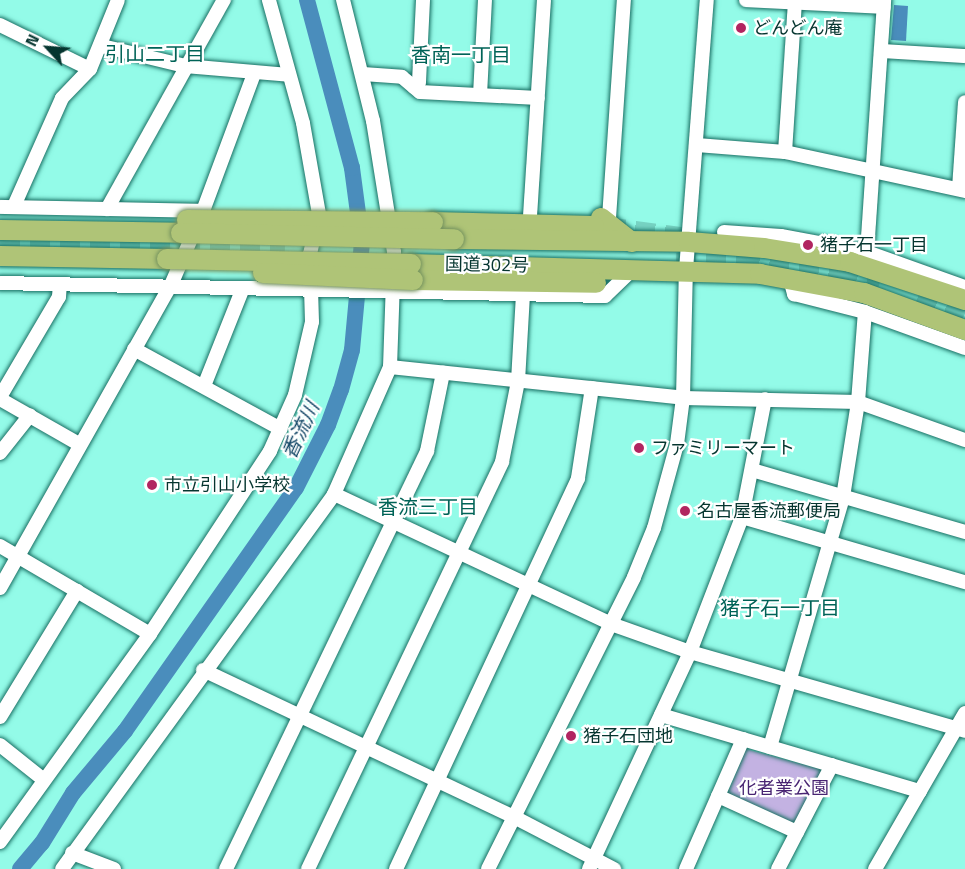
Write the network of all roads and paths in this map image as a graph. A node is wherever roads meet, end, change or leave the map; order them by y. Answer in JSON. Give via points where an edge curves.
{"nodes":[{"id":1,"x":118,"y":0,"type":"edge"},
{"id":2,"x":224,"y":0,"type":"edge"},
{"id":3,"x":269,"y":0,"type":"edge"},
{"id":4,"x":343,"y":0,"type":"edge"},
{"id":5,"x":423,"y":0,"type":"edge"},
{"id":6,"x":485,"y":0,"type":"edge"},
{"id":7,"x":544,"y":0,"type":"edge"},
{"id":8,"x":624,"y":0,"type":"edge"},
{"id":9,"x":707,"y":0,"type":"edge"},
{"id":10,"x":746,"y":0,"type":"edge"},
{"id":11,"x":795,"y":1,"type":"edge"},
{"id":12,"x":884,"y":4,"type":"edge"},
{"id":13,"x":0,"y":25,"type":"edge"},
{"id":14,"x":102,"y":46,"type":"junction"},
{"id":15,"x":881,"y":51,"type":"junction"},
{"id":16,"x":965,"y":56,"type":"edge"},
{"id":17,"x":185,"y":66,"type":"junction"},
{"id":18,"x":90,"y":69,"type":"junction"},
{"id":19,"x":254,"y":74,"type":"junction"},
{"id":20,"x":363,"y":74,"type":"junction"},
{"id":21,"x":289,"y":75,"type":"junction"},
{"id":22,"x":414,"y":87,"type":"junction"},
{"id":23,"x":480,"y":95,"type":"junction"},
{"id":24,"x":538,"y":98,"type":"junction"},
{"id":25,"x":965,"y":102,"type":"edge"},
{"id":26,"x":964,"y":130,"type":"edge"},
{"id":27,"x":697,"y":145,"type":"junction"},
{"id":28,"x":785,"y":152,"type":"junction"},
{"id":29,"x":873,"y":170,"type":"junction"},
{"id":30,"x":962,"y":189,"type":"edge"},
{"id":31,"x":14,"y":206,"type":"junction"},
{"id":32,"x":0,"y":207,"type":"edge"},
{"id":33,"x":107,"y":209,"type":"junction"},
{"id":34,"x":385,"y":215,"type":"junction"},
{"id":35,"x":530,"y":216,"type":"junction"},
{"id":36,"x":324,"y":217,"type":"junction"},
{"id":37,"x":190,"y":221,"type":"junction"},
{"id":38,"x":597,"y":222,"type":"junction"},
{"id":39,"x":4,"y":230,"type":"edge"},
{"id":40,"x":724,"y":232,"type":"dead end"},
{"id":41,"x":758,"y":241,"type":"junction"},
{"id":42,"x":632,"y":242,"type":"junction"},
{"id":43,"x":689,"y":242,"type":"junction"},
{"id":44,"x":867,"y":252,"type":"junction"},
{"id":45,"x":0,"y":256,"type":"edge"},
{"id":46,"x":633,"y":269,"type":"junction"},
{"id":47,"x":687,"y":270,"type":"junction"},
{"id":48,"x":412,"y":272,"type":"junction"},
{"id":49,"x":790,"y":279,"type":"junction"},
{"id":50,"x":0,"y":283,"type":"edge"},
{"id":51,"x":596,"y":283,"type":"dead end"},
{"id":52,"x":60,"y":284,"type":"junction"},
{"id":53,"x":171,"y":285,"type":"junction"},
{"id":54,"x":243,"y":288,"type":"junction"},
{"id":55,"x":955,"y":289,"type":"edge"},
{"id":56,"x":387,"y":291,"type":"junction"},
{"id":57,"x":314,"y":292,"type":"junction"},
{"id":58,"x":523,"y":294,"type":"junction"},
{"id":59,"x":865,"y":312,"type":"junction"},
{"id":60,"x":954,"y":331,"type":"edge"},
{"id":61,"x":965,"y":348,"type":"edge"},
{"id":62,"x":135,"y":349,"type":"junction"},
{"id":63,"x":390,"y":367,"type":"junction"},
{"id":64,"x":443,"y":373,"type":"junction"},
{"id":65,"x":518,"y":381,"type":"junction"},
{"id":66,"x":204,"y":386,"type":"junction"},
{"id":67,"x":592,"y":388,"type":"junction"},
{"id":68,"x":0,"y":398,"type":"edge"},
{"id":69,"x":683,"y":398,"type":"junction"},
{"id":70,"x":765,"y":399,"type":"junction"},
{"id":71,"x":858,"y":402,"type":"junction"},
{"id":72,"x":30,"y":415,"type":"junction"},
{"id":73,"x":281,"y":429,"type":"junction"},
{"id":74,"x":965,"y":440,"type":"edge"},
{"id":75,"x":79,"y":444,"type":"junction"},
{"id":76,"x":0,"y":453,"type":"edge"},
{"id":77,"x":752,"y":470,"type":"junction"},
{"id":78,"x":334,"y":494,"type":"junction"},
{"id":79,"x":843,"y":497,"type":"junction"},
{"id":80,"x":742,"y":517,"type":"junction"},
{"id":81,"x":393,"y":522,"type":"junction"},
{"id":82,"x":965,"y":532,"type":"edge"},
{"id":83,"x":832,"y":543,"type":"junction"},
{"id":84,"x":0,"y":546,"type":"edge"},
{"id":85,"x":459,"y":553,"type":"junction"},
{"id":86,"x":17,"y":556,"type":"junction"},
{"id":87,"x":965,"y":582,"type":"edge"},
{"id":88,"x":528,"y":585,"type":"junction"},
{"id":89,"x":0,"y":588,"type":"edge"},
{"id":90,"x":77,"y":591,"type":"junction"},
{"id":91,"x":611,"y":624,"type":"junction"},
{"id":92,"x":150,"y":634,"type":"junction"},
{"id":93,"x":690,"y":652,"type":"junction"},
{"id":94,"x":203,"y":670,"type":"junction"},
{"id":95,"x":791,"y":681,"type":"junction"},
{"id":96,"x":965,"y":712,"type":"edge"},
{"id":97,"x":300,"y":715,"type":"junction"},
{"id":98,"x":661,"y":715,"type":"junction"},
{"id":99,"x":0,"y":717,"type":"edge"},
{"id":100,"x":961,"y":729,"type":"edge"},
{"id":101,"x":743,"y":739,"type":"junction"},
{"id":102,"x":0,"y":745,"type":"edge"},
{"id":103,"x":770,"y":747,"type":"junction"},
{"id":104,"x":368,"y":748,"type":"junction"},
{"id":105,"x":832,"y":765,"type":"junction"},
{"id":106,"x":44,"y":780,"type":"junction"},
{"id":107,"x":437,"y":781,"type":"junction"},
{"id":108,"x":920,"y":791,"type":"junction"},
{"id":109,"x":718,"y":796,"type":"junction"},
{"id":110,"x":514,"y":817,"type":"junction"},
{"id":111,"x":797,"y":832,"type":"junction"},
{"id":112,"x":0,"y":842,"type":"edge"},
{"id":113,"x":72,"y":853,"type":"junction"},
{"id":114,"x":591,"y":864,"type":"edge"},
{"id":115,"x":62,"y":869,"type":"edge"},
{"id":116,"x":114,"y":869,"type":"edge"},
{"id":117,"x":226,"y":869,"type":"edge"},
{"id":118,"x":308,"y":869,"type":"edge"},
{"id":119,"x":396,"y":869,"type":"edge"},
{"id":120,"x":488,"y":869,"type":"edge"},
{"id":121,"x":614,"y":869,"type":"edge"},
{"id":122,"x":686,"y":869,"type":"edge"},
{"id":123,"x":778,"y":869,"type":"edge"},
{"id":124,"x":875,"y":869,"type":"edge"}],
"edges":[{"from":1,"to":14,"type":"street"},
{"from":2,"to":17,"type":"street"},
{"from":3,"to":21,"type":"street"},
{"from":4,"to":20,"type":"street"},
{"from":5,"to":22,"type":"street","via":[[419,82]]},
{"from":6,"to":23,"type":"street"},
{"from":7,"to":24,"type":"street"},
{"from":8,"to":38,"type":"street","via":[[609,218]]},
{"from":9,"to":27,"type":"street"},
{"from":10,"to":11,"type":"street"},
{"from":11,"to":12,"type":"street"},
{"from":11,"to":28,"type":"street"},
{"from":12,"to":15,"type":"street"},
{"from":13,"to":18,"type":"street"},
{"from":14,"to":17,"type":"street"},
{"from":14,"to":18,"type":"street"},
{"from":15,"to":16,"type":"street"},
{"from":15,"to":29,"type":"street"},
{"from":17,"to":19,"type":"street"},
{"from":17,"to":33,"type":"street"},
{"from":18,"to":31,"type":"street","via":[[62,98]]},
{"from":19,"to":21,"type":"street"},
{"from":19,"to":37,"type":"street"},
{"from":20,"to":22,"type":"street","via":[[392,74]]},
{"from":20,"to":34,"type":"street"},
{"from":21,"to":36,"type":"street"},
{"from":22,"to":23,"type":"street","via":[[420,92]]},
{"from":23,"to":24,"type":"street"},
{"from":24,"to":35,"type":"street"},
{"from":25,"to":26,"type":"street"},
{"from":26,"to":30,"type":"street"},
{"from":27,"to":28,"type":"street"},
{"from":27,"to":43,"type":"street"},
{"from":28,"to":29,"type":"street"},
{"from":29,"to":30,"type":"street"},
{"from":29,"to":44,"type":"street"},
{"from":31,"to":32,"type":"street"},
{"from":31,"to":33,"type":"street"},
{"from":33,"to":37,"type":"street"},
{"from":34,"to":35,"type":"street"},
{"from":34,"to":36,"type":"street"},
{"from":34,"to":56,"type":"street"},
{"from":35,"to":38,"type":"street"},
{"from":36,"to":37,"type":"highway","bridge":true,"via":[[235,214]]},
{"from":36,"to":38,"type":"highway","bridge":true,"via":[[433,222]]},
{"from":36,"to":57,"type":"street","via":[[310,254]]},
{"from":37,"to":39,"type":"highway","via":[[128,219]]},
{"from":37,"to":42,"type":"highway","name":"国道302号","bridge":true,"via":[[454,239]]},
{"from":37,"to":53,"type":"street"},
{"from":38,"to":42,"type":"highway"},
{"from":40,"to":41,"type":"street"},
{"from":41,"to":43,"type":"highway","name":"国道302号"},
{"from":41,"to":44,"type":"street"},
{"from":41,"to":55,"type":"highway","name":"国道302号"},
{"from":42,"to":43,"type":"highway","name":"国道302号"},
{"from":43,"to":47,"type":"street"},
{"from":44,"to":55,"type":"street"},
{"from":45,"to":48,"type":"highway","name":"国道302号","bridge":true,"via":[[190,260]]},
{"from":46,"to":47,"type":"highway","name":"国道302号"},
{"from":46,"to":48,"type":"highway","name":"国道302号"},
{"from":46,"to":58,"type":"street","via":[[605,296]]},
{"from":47,"to":49,"type":"highway","name":"国道302号"},
{"from":47,"to":69,"type":"street"},
{"from":48,"to":51,"type":"highway"},
{"from":49,"to":59,"type":"street","via":[[794,294]]},
{"from":49,"to":60,"type":"highway","name":"国道302号","via":[[879,297]]},
{"from":50,"to":52,"type":"street"},
{"from":52,"to":53,"type":"street"},
{"from":52,"to":68,"type":"street","via":[[59,297]]},
{"from":53,"to":54,"type":"street"},
{"from":53,"to":62,"type":"street"},
{"from":54,"to":57,"type":"street"},
{"from":54,"to":66,"type":"street"},
{"from":56,"to":57,"type":"street"},
{"from":56,"to":58,"type":"street"},
{"from":56,"to":63,"type":"street"},
{"from":57,"to":73,"type":"street","via":[[308,350]]},
{"from":58,"to":65,"type":"street"},
{"from":59,"to":60,"type":"street"},
{"from":59,"to":71,"type":"street"},
{"from":60,"to":61,"type":"street"},
{"from":62,"to":66,"type":"street"},
{"from":62,"to":75,"type":"street"},
{"from":63,"to":64,"type":"street"},
{"from":63,"to":78,"type":"street"},
{"from":64,"to":65,"type":"street"},
{"from":64,"to":81,"type":"street","via":[[427,451]]},
{"from":65,"to":67,"type":"street"},
{"from":65,"to":85,"type":"street","via":[[502,462]]},
{"from":66,"to":73,"type":"street"},
{"from":67,"to":69,"type":"street"},
{"from":67,"to":88,"type":"street","via":[[578,478]]},
{"from":68,"to":72,"type":"street"},
{"from":69,"to":70,"type":"street"},
{"from":69,"to":91,"type":"street","via":[[677,444],[654,528]]},
{"from":70,"to":71,"type":"street"},
{"from":70,"to":77,"type":"street"},
{"from":71,"to":74,"type":"street"},
{"from":71,"to":79,"type":"street"},
{"from":72,"to":75,"type":"street"},
{"from":72,"to":76,"type":"street"},
{"from":73,"to":92,"type":"street","via":[[270,452]]},
{"from":75,"to":86,"type":"street"},
{"from":77,"to":79,"type":"street"},
{"from":77,"to":80,"type":"street"},
{"from":78,"to":81,"type":"street"},
{"from":78,"to":94,"type":"street"},
{"from":79,"to":82,"type":"street"},
{"from":79,"to":83,"type":"street"},
{"from":80,"to":83,"type":"street"},
{"from":80,"to":93,"type":"street"},
{"from":81,"to":85,"type":"street"},
{"from":81,"to":97,"type":"street"},
{"from":83,"to":87,"type":"street"},
{"from":83,"to":95,"type":"street"},
{"from":84,"to":86,"type":"street"},
{"from":85,"to":88,"type":"street"},
{"from":85,"to":104,"type":"street"},
{"from":86,"to":89,"type":"street"},
{"from":86,"to":90,"type":"street"},
{"from":88,"to":91,"type":"street"},
{"from":88,"to":107,"type":"street"},
{"from":90,"to":92,"type":"street"},
{"from":90,"to":99,"type":"street"},
{"from":91,"to":93,"type":"street"},
{"from":91,"to":110,"type":"street"},
{"from":92,"to":106,"type":"street"},
{"from":93,"to":95,"type":"street"},
{"from":93,"to":98,"type":"street"},
{"from":94,"to":97,"type":"street"},
{"from":94,"to":113,"type":"street"},
{"from":95,"to":100,"type":"street"},
{"from":95,"to":103,"type":"street"},
{"from":96,"to":100,"type":"street"},
{"from":97,"to":104,"type":"street"},
{"from":97,"to":117,"type":"street"},
{"from":98,"to":101,"type":"street"},
{"from":98,"to":114,"type":"street"},
{"from":100,"to":108,"type":"street"},
{"from":101,"to":103,"type":"street"},
{"from":101,"to":109,"type":"street"},
{"from":102,"to":106,"type":"street"},
{"from":103,"to":105,"type":"street"},
{"from":104,"to":107,"type":"street"},
{"from":104,"to":118,"type":"street"},
{"from":105,"to":108,"type":"street"},
{"from":105,"to":111,"type":"street"},
{"from":106,"to":112,"type":"street"},
{"from":107,"to":110,"type":"street"},
{"from":107,"to":119,"type":"street"},
{"from":108,"to":124,"type":"street"},
{"from":109,"to":111,"type":"street"},
{"from":109,"to":122,"type":"street"},
{"from":110,"to":114,"type":"street"},
{"from":110,"to":120,"type":"street"},
{"from":111,"to":123,"type":"street"},
{"from":113,"to":115,"type":"street"},
{"from":113,"to":116,"type":"street"},
{"from":114,"to":121,"type":"street"}]}
